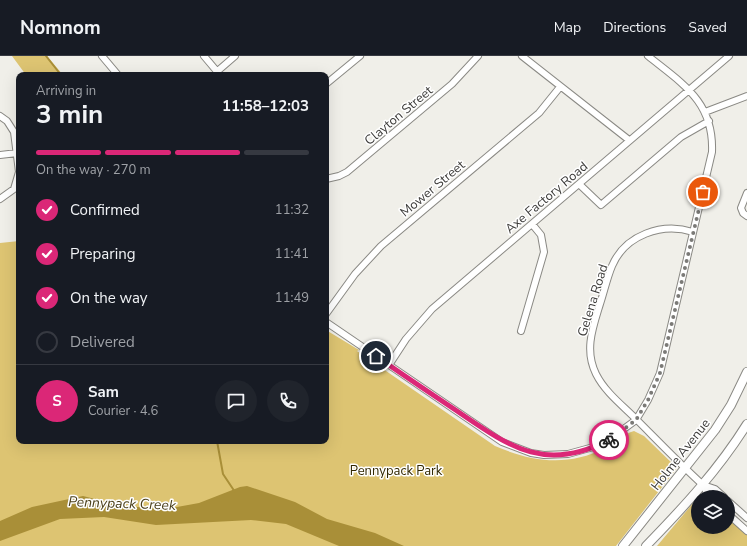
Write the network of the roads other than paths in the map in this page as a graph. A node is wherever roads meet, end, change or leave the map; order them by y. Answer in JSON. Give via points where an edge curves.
{"nodes":[{"id":1,"x":102,"y":56,"type":"edge"},
{"id":2,"x":204,"y":56,"type":"edge"},
{"id":3,"x":235,"y":56,"type":"edge"},
{"id":4,"x":360,"y":56,"type":"edge"},
{"id":5,"x":478,"y":56,"type":"edge"},
{"id":6,"x":522,"y":56,"type":"edge"},
{"id":7,"x":648,"y":56,"type":"edge"},
{"id":8,"x":729,"y":56,"type":"edge"},
{"id":9,"x":115,"y":72,"type":"edge"},
{"id":10,"x":216,"y":72,"type":"edge"},
{"id":11,"x":219,"y":72,"type":"edge"},
{"id":12,"x":329,"y":82,"type":"edge"},
{"id":13,"x":560,"y":87,"type":"junction"},
{"id":14,"x":690,"y":90,"type":"junction"},
{"id":15,"x":747,"y":96,"type":"edge"},
{"id":16,"x":705,"y":112,"type":"junction"},
{"id":17,"x":0,"y":116,"type":"edge"},
{"id":18,"x":709,"y":121,"type":"junction"},
{"id":19,"x":629,"y":140,"type":"junction"},
{"id":20,"x":16,"y":142,"type":"edge"},
{"id":21,"x":16,"y":153,"type":"edge"},
{"id":22,"x":0,"y":155,"type":"edge"},
{"id":23,"x":329,"y":178,"type":"edge"},
{"id":24,"x":16,"y":184,"type":"edge"},
{"id":25,"x":579,"y":184,"type":"junction"},
{"id":26,"x":747,"y":193,"type":"edge"},
{"id":27,"x":0,"y":200,"type":"edge"},
{"id":28,"x":745,"y":202,"type":"edge"},
{"id":29,"x":747,"y":216,"type":"edge"},
{"id":30,"x":532,"y":224,"type":"junction"},
{"id":31,"x":693,"y":232,"type":"junction"},
{"id":32,"x":329,"y":310,"type":"edge"},
{"id":33,"x":329,"y":324,"type":"edge"},
{"id":34,"x":521,"y":331,"type":"dead end"},
{"id":35,"x":389,"y":365,"type":"junction"},
{"id":36,"x":747,"y":372,"type":"edge"},
{"id":37,"x":636,"y":420,"type":"junction"},
{"id":38,"x":747,"y":424,"type":"edge"},
{"id":39,"x":685,"y":469,"type":"junction"},
{"id":40,"x":703,"y":485,"type":"junction"},
{"id":41,"x":706,"y":490,"type":"edge"},
{"id":42,"x":717,"y":490,"type":"edge"},
{"id":43,"x":735,"y":507,"type":"edge"},
{"id":44,"x":747,"y":518,"type":"edge"},
{"id":45,"x":735,"y":520,"type":"edge"},
{"id":46,"x":747,"y":531,"type":"edge"},
{"id":47,"x":623,"y":546,"type":"edge"},
{"id":48,"x":646,"y":546,"type":"edge"}],
"edges":[{"from":1,"to":9,"type":"street"},
{"from":2,"to":10,"type":"street"},
{"from":3,"to":11,"type":"street"},
{"from":4,"to":12,"type":"street"},
{"from":5,"to":23,"type":"street","name":"Clayton Street","via":[[452,84],[347,172]]},
{"from":6,"to":13,"type":"street"},
{"from":7,"to":14,"type":"street"},
{"from":8,"to":14,"type":"street","name":"Axe Factory Road"},
{"from":13,"to":19,"type":"street"},
{"from":13,"to":32,"type":"street","name":"Mower Street","via":[[539,113],[381,246],[355,274]]},
{"from":14,"to":16,"type":"street"},
{"from":14,"to":19,"type":"street","name":"Axe Factory Road"},
{"from":15,"to":16,"type":"street"},
{"from":16,"to":18,"type":"street"},
{"from":17,"to":20,"type":"street","via":[[14,132]]},
{"from":18,"to":25,"type":"street","via":[[681,138],[601,205]]},
{"from":18,"to":31,"type":"street","via":[[712,152]]},
{"from":19,"to":25,"type":"street","name":"Axe Factory Road"},
{"from":21,"to":22,"type":"street"},
{"from":24,"to":27,"type":"street","via":[[14,189]]},
{"from":25,"to":30,"type":"street","name":"Axe Factory Road"},
{"from":26,"to":28,"type":"street"},
{"from":28,"to":29,"type":"street","via":[[742,210]]},
{"from":30,"to":34,"type":"street","via":[[540,235],[544,252]]},
{"from":30,"to":35,"type":"street","name":"Axe Factory Road","via":[[432,308],[406,339]]},
{"from":31,"to":37,"type":"street","via":[[660,373]]},
{"from":31,"to":37,"type":"street","name":"Gelena Road","via":[[674,228],[654,231],[637,238],[622,251],[612,266],[591,334],[590,354],[596,374],[615,400]]},
{"from":33,"to":35,"type":"street"},
{"from":35,"to":37,"type":"street","via":[[502,442],[531,453],[556,455],[582,451],[610,439]]},
{"from":36,"to":39,"type":"main road","name":"Holme Avenue","via":[[719,424]]},
{"from":37,"to":39,"type":"street","name":"Gelena Road"},
{"from":38,"to":40,"type":"main road","via":[[725,458]]},
{"from":39,"to":40,"type":"street","name":"Gelena Road"},
{"from":39,"to":47,"type":"main road","name":"Holme Avenue"},
{"from":40,"to":41,"type":"street"},
{"from":40,"to":42,"type":"street"},
{"from":40,"to":48,"type":"main road"},
{"from":43,"to":44,"type":"street"},
{"from":45,"to":46,"type":"street"}]}
